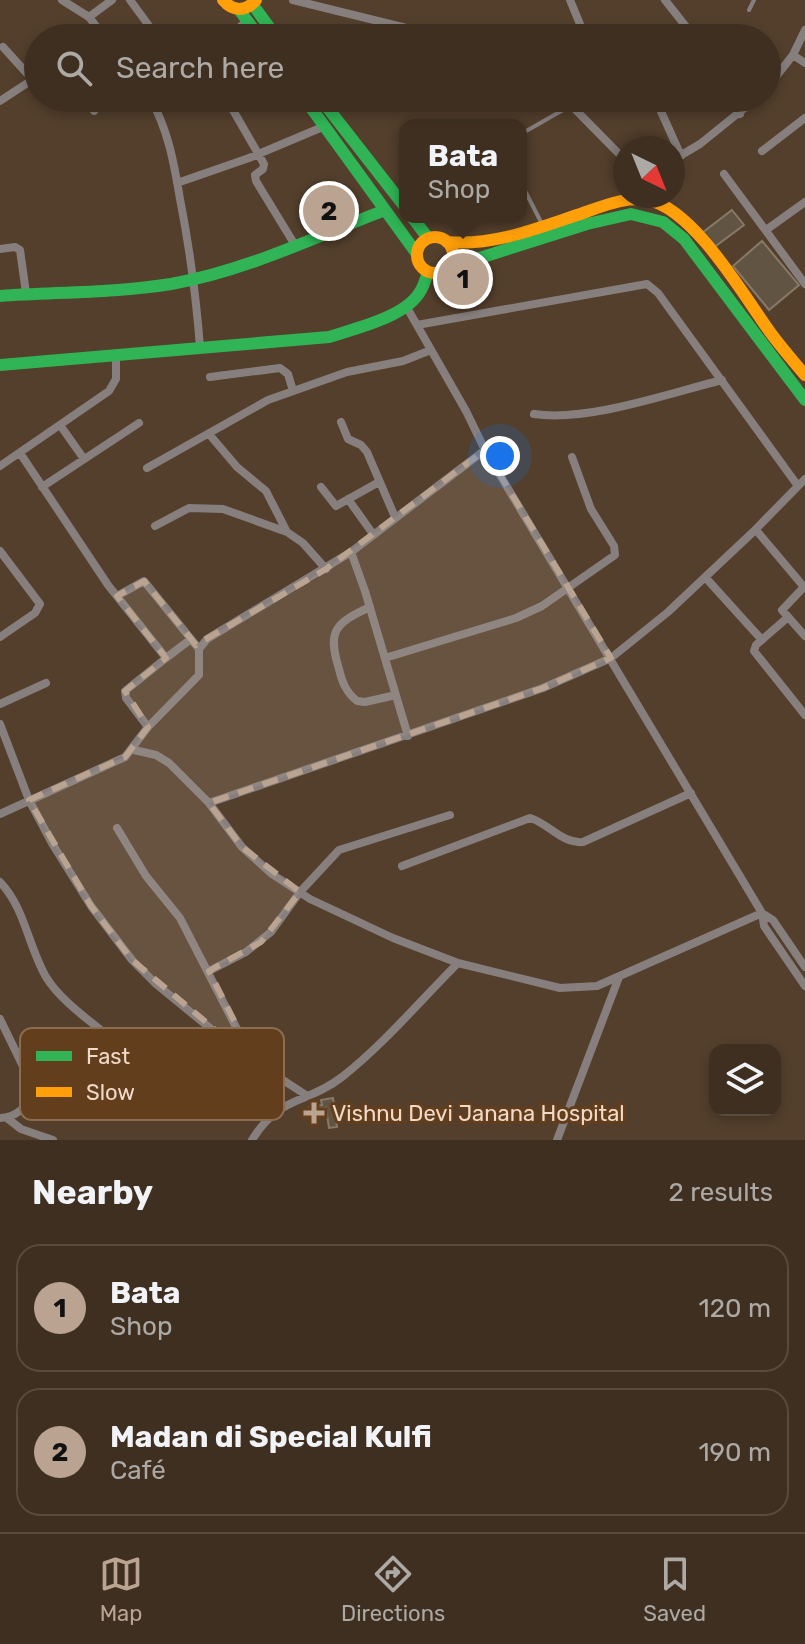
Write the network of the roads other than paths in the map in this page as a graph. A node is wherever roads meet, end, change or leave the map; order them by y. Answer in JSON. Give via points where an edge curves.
{"nodes":[{"id":1,"x":62,"y":0,"type":"edge"},
{"id":2,"x":112,"y":0,"type":"edge"},
{"id":3,"x":130,"y":0,"type":"edge"},
{"id":4,"x":223,"y":0,"type":"edge"},
{"id":5,"x":293,"y":0,"type":"edge"},
{"id":6,"x":570,"y":0,"type":"edge"},
{"id":7,"x":665,"y":0,"type":"edge"},
{"id":8,"x":754,"y":0,"type":"edge"},
{"id":9,"x":254,"y":2,"type":"edge"},
{"id":10,"x":749,"y":10,"type":"dead end"},
{"id":11,"x":244,"y":16,"type":"junction"},
{"id":12,"x":89,"y":17,"type":"junction"},
{"id":13,"x":94,"y":24,"type":"edge"},
{"id":14,"x":148,"y":24,"type":"edge"},
{"id":15,"x":237,"y":24,"type":"edge"},
{"id":16,"x":250,"y":24,"type":"edge"},
{"id":17,"x":268,"y":24,"type":"edge"},
{"id":18,"x":390,"y":24,"type":"edge"},
{"id":19,"x":580,"y":24,"type":"edge"},
{"id":20,"x":683,"y":24,"type":"edge"},
{"id":21,"x":805,"y":30,"type":"edge"},
{"id":22,"x":3,"y":47,"type":"dead end"},
{"id":23,"x":793,"y":55,"type":"junction"},
{"id":24,"x":805,"y":63,"type":"edge"},
{"id":25,"x":24,"y":67,"type":"edge"},
{"id":26,"x":781,"y":70,"type":"edge"},
{"id":27,"x":24,"y":85,"type":"edge"},
{"id":28,"x":0,"y":101,"type":"edge"},
{"id":29,"x":157,"y":112,"type":"edge"},
{"id":30,"x":235,"y":112,"type":"edge"},
{"id":31,"x":314,"y":112,"type":"edge"},
{"id":32,"x":331,"y":112,"type":"edge"},
{"id":33,"x":560,"y":112,"type":"edge"},
{"id":34,"x":579,"y":112,"type":"edge"},
{"id":35,"x":660,"y":112,"type":"edge"},
{"id":36,"x":740,"y":114,"type":"edge"},
{"id":37,"x":805,"y":118,"type":"edge"},
{"id":38,"x":325,"y":126,"type":"junction"},
{"id":39,"x":527,"y":131,"type":"edge"},
{"id":40,"x":669,"y":136,"type":"edge"},
{"id":41,"x":613,"y":148,"type":"edge"},
{"id":42,"x":762,"y":151,"type":"dead end"},
{"id":43,"x":685,"y":152,"type":"edge"},
{"id":44,"x":260,"y":153,"type":"junction"},
{"id":45,"x":724,"y":174,"type":"dead end"},
{"id":46,"x":177,"y":183,"type":"junction"},
{"id":47,"x":527,"y":195,"type":"edge"},
{"id":48,"x":399,"y":197,"type":"edge"},
{"id":49,"x":805,"y":202,"type":"edge"},
{"id":50,"x":613,"y":204,"type":"edge"},
{"id":51,"x":671,"y":208,"type":"edge"},
{"id":52,"x":385,"y":210,"type":"junction"},
{"id":53,"x":417,"y":223,"type":"edge"},
{"id":54,"x":543,"y":226,"type":"junction"},
{"id":55,"x":766,"y":230,"type":"junction"},
{"id":56,"x":428,"y":238,"type":"junction"},
{"id":57,"x":447,"y":242,"type":"junction"},
{"id":58,"x":295,"y":245,"type":"junction"},
{"id":59,"x":0,"y":249,"type":"edge"},
{"id":60,"x":417,"y":254,"type":"junction"},
{"id":61,"x":448,"y":268,"type":"junction"},
{"id":62,"x":428,"y":272,"type":"junction"},
{"id":63,"x":195,"y":279,"type":"junction"},
{"id":64,"x":805,"y":284,"type":"edge"},
{"id":65,"x":26,"y":293,"type":"junction"},
{"id":66,"x":0,"y":296,"type":"edge"},
{"id":67,"x":406,"y":306,"type":"junction"},
{"id":68,"x":417,"y":325,"type":"junction"},
{"id":69,"x":200,"y":347,"type":"junction"},
{"id":70,"x":431,"y":350,"type":"junction"},
{"id":71,"x":116,"y":356,"type":"junction"},
{"id":72,"x":0,"y":365,"type":"edge"},
{"id":73,"x":805,"y":375,"type":"edge"},
{"id":74,"x":210,"y":377,"type":"dead end"},
{"id":75,"x":722,"y":380,"type":"junction"},
{"id":76,"x":293,"y":391,"type":"junction"},
{"id":77,"x":805,"y":400,"type":"edge"},
{"id":78,"x":534,"y":414,"type":"dead end"},
{"id":79,"x":341,"y":422,"type":"dead end"},
{"id":80,"x":139,"y":423,"type":"dead end"},
{"id":81,"x":60,"y":425,"type":"junction"},
{"id":82,"x":209,"y":434,"type":"junction"},
{"id":83,"x":485,"y":450,"type":"junction"},
{"id":84,"x":20,"y":453,"type":"junction"},
{"id":85,"x":572,"y":457,"type":"dead end"},
{"id":86,"x":84,"y":459,"type":"junction"},
{"id":87,"x":0,"y":466,"type":"edge"},
{"id":88,"x":147,"y":468,"type":"dead end"},
{"id":89,"x":379,"y":482,"type":"junction"},
{"id":90,"x":802,"y":482,"type":"edge"},
{"id":91,"x":42,"y":487,"type":"junction"},
{"id":92,"x":321,"y":487,"type":"dead end"},
{"id":93,"x":348,"y":499,"type":"junction"},
{"id":94,"x":395,"y":517,"type":"junction"},
{"id":95,"x":155,"y":526,"type":"dead end"},
{"id":96,"x":756,"y":530,"type":"junction"},
{"id":97,"x":287,"y":532,"type":"junction"},
{"id":98,"x":373,"y":534,"type":"junction"},
{"id":99,"x":0,"y":551,"type":"edge"},
{"id":100,"x":351,"y":552,"type":"junction"},
{"id":101,"x":326,"y":569,"type":"junction"},
{"id":102,"x":705,"y":577,"type":"junction"},
{"id":103,"x":567,"y":589,"type":"junction"},
{"id":104,"x":117,"y":596,"type":"junction"},
{"id":105,"x":370,"y":607,"type":"junction"},
{"id":106,"x":787,"y":618,"type":"junction"},
{"id":107,"x":805,"y":636,"type":"edge"},
{"id":108,"x":0,"y":637,"type":"edge"},
{"id":109,"x":191,"y":639,"type":"junction"},
{"id":110,"x":762,"y":640,"type":"junction"},
{"id":111,"x":199,"y":649,"type":"junction"},
{"id":112,"x":166,"y":658,"type":"junction"},
{"id":113,"x":385,"y":658,"type":"junction"},
{"id":114,"x":611,"y":658,"type":"junction"},
{"id":115,"x":46,"y":683,"type":"dead end"},
{"id":116,"x":396,"y":695,"type":"junction"},
{"id":117,"x":0,"y":704,"type":"edge"},
{"id":118,"x":805,"y":715,"type":"edge"},
{"id":119,"x":0,"y":724,"type":"edge"},
{"id":120,"x":148,"y":727,"type":"junction"},
{"id":121,"x":408,"y":736,"type":"junction"},
{"id":122,"x":134,"y":750,"type":"junction"},
{"id":123,"x":691,"y":793,"type":"junction"},
{"id":124,"x":29,"y":800,"type":"junction"},
{"id":125,"x":209,"y":803,"type":"junction"},
{"id":126,"x":0,"y":814,"type":"edge"},
{"id":127,"x":450,"y":815,"type":"dead end"},
{"id":128,"x":117,"y":828,"type":"dead end"},
{"id":129,"x":402,"y":866,"type":"dead end"},
{"id":130,"x":0,"y":882,"type":"edge"},
{"id":131,"x":300,"y":892,"type":"junction"},
{"id":132,"x":762,"y":913,"type":"junction"},
{"id":133,"x":458,"y":963,"type":"junction"},
{"id":134,"x":805,"y":967,"type":"edge"},
{"id":135,"x":209,"y":971,"type":"junction"},
{"id":136,"x":619,"y":977,"type":"junction"},
{"id":137,"x":805,"y":986,"type":"edge"},
{"id":138,"x":0,"y":1019,"type":"edge"},
{"id":139,"x":99,"y":1028,"type":"edge"},
{"id":140,"x":211,"y":1028,"type":"edge"},
{"id":141,"x":238,"y":1028,"type":"edge"},
{"id":142,"x":20,"y":1060,"type":"edge"},
{"id":143,"x":284,"y":1081,"type":"edge"},
{"id":144,"x":306,"y":1095,"type":"junction"},
{"id":145,"x":284,"y":1107,"type":"edge"},
{"id":146,"x":4,"y":1118,"type":"edge"},
{"id":147,"x":266,"y":1120,"type":"edge"},
{"id":148,"x":53,"y":1140,"type":"edge"},
{"id":149,"x":252,"y":1140,"type":"edge"},
{"id":150,"x":557,"y":1140,"type":"edge"}],
"edges":[{"from":1,"to":12,"type":"street"},
{"from":2,"to":12,"type":"street"},
{"from":3,"to":14,"type":"street"},
{"from":4,"to":11,"type":"main road"},
{"from":5,"to":18,"type":"street"},
{"from":6,"to":19,"type":"street"},
{"from":7,"to":20,"type":"street"},
{"from":8,"to":10,"type":"lane"},
{"from":9,"to":11,"type":"main road"},
{"from":9,"to":17,"type":"main road"},
{"from":11,"to":15,"type":"street"},
{"from":11,"to":16,"type":"main road"},
{"from":12,"to":13,"type":"street"},
{"from":21,"to":23,"type":"street"},
{"from":22,"to":25,"type":"street"},
{"from":23,"to":24,"type":"street"},
{"from":23,"to":26,"type":"street"},
{"from":27,"to":28,"type":"street"},
{"from":29,"to":46,"type":"street"},
{"from":30,"to":44,"type":"street"},
{"from":31,"to":38,"type":"main road"},
{"from":32,"to":48,"type":"main road"},
{"from":33,"to":39,"type":"lane"},
{"from":34,"to":41,"type":"street"},
{"from":35,"to":40,"type":"street"},
{"from":36,"to":43,"type":"street"},
{"from":37,"to":42,"type":"street"},
{"from":38,"to":44,"type":"street"},
{"from":38,"to":52,"type":"main road"},
{"from":44,"to":46,"type":"street"},
{"from":44,"to":58,"type":"street","via":[[265,167],[255,175],[256,181]]},
{"from":45,"to":55,"type":"street"},
{"from":46,"to":63,"type":"street"},
{"from":47,"to":54,"type":"lane"},
{"from":49,"to":55,"type":"street"},
{"from":50,"to":54,"type":"main road"},
{"from":51,"to":73,"type":"main road","via":[[693,227]]},
{"from":52,"to":58,"type":"main road"},
{"from":52,"to":60,"type":"main road"},
{"from":53,"to":56,"type":"main road"},
{"from":54,"to":57,"type":"main road","via":[[486,244]]},
{"from":55,"to":64,"type":"street"},
{"from":56,"to":57,"type":"main road"},
{"from":56,"to":60,"type":"main road"},
{"from":57,"to":61,"type":"main road","via":[[453,254]]},
{"from":58,"to":63,"type":"main road"},
{"from":59,"to":65,"type":"street","via":[[20,250]]},
{"from":60,"to":62,"type":"main road"},
{"from":61,"to":62,"type":"main road"},
{"from":61,"to":77,"type":"main road","via":[[631,214],[663,222],[684,239]]},
{"from":62,"to":67,"type":"main road","via":[[420,293]]},
{"from":63,"to":65,"type":"main road","via":[[129,289]]},
{"from":63,"to":69,"type":"street"},
{"from":65,"to":66,"type":"main road"},
{"from":67,"to":68,"type":"street"},
{"from":67,"to":69,"type":"main road","via":[[329,337]]},
{"from":68,"to":70,"type":"street"},
{"from":68,"to":75,"type":"street","via":[[647,284]]},
{"from":69,"to":71,"type":"main road"},
{"from":70,"to":76,"type":"street"},
{"from":70,"to":83,"type":"street"},
{"from":71,"to":72,"type":"main road"},
{"from":71,"to":81,"type":"street","via":[[114,384]]},
{"from":74,"to":76,"type":"street","via":[[280,368]]},
{"from":75,"to":78,"type":"street","via":[[584,414]]},
{"from":75,"to":90,"type":"street"},
{"from":76,"to":82,"type":"street"},
{"from":79,"to":89,"type":"street","via":[[348,439],[367,452]]},
{"from":80,"to":86,"type":"street"},
{"from":81,"to":84,"type":"street"},
{"from":81,"to":86,"type":"street"},
{"from":82,"to":88,"type":"street"},
{"from":82,"to":97,"type":"street","via":[[266,491]]},
{"from":83,"to":94,"type":"street"},
{"from":83,"to":103,"type":"street"},
{"from":84,"to":87,"type":"street"},
{"from":84,"to":91,"type":"street"},
{"from":85,"to":103,"type":"street","via":[[615,555]]},
{"from":86,"to":91,"type":"street"},
{"from":89,"to":93,"type":"street"},
{"from":89,"to":94,"type":"street"},
{"from":90,"to":96,"type":"street"},
{"from":91,"to":104,"type":"street"},
{"from":92,"to":93,"type":"street","via":[[336,506]]},
{"from":93,"to":98,"type":"street"},
{"from":94,"to":98,"type":"street"},
{"from":95,"to":97,"type":"street","via":[[196,506],[223,509]]},
{"from":96,"to":102,"type":"street"},
{"from":96,"to":106,"type":"street","via":[[804,587],[782,610]]},
{"from":97,"to":101,"type":"street"},
{"from":98,"to":100,"type":"street"},
{"from":99,"to":108,"type":"street","via":[[40,604]]},
{"from":100,"to":101,"type":"street"},
{"from":100,"to":105,"type":"street"},
{"from":101,"to":111,"type":"street","via":[[207,639]]},
{"from":102,"to":110,"type":"street"},
{"from":102,"to":114,"type":"street"},
{"from":103,"to":113,"type":"street","via":[[516,618]]},
{"from":103,"to":114,"type":"street"},
{"from":104,"to":109,"type":"street","via":[[144,581]]},
{"from":104,"to":112,"type":"street"},
{"from":105,"to":113,"type":"street"},
{"from":105,"to":116,"type":"street","via":[[340,624],[332,637],[342,681],[357,701]]},
{"from":106,"to":107,"type":"street"},
{"from":106,"to":110,"type":"street"},
{"from":109,"to":111,"type":"street"},
{"from":109,"to":112,"type":"street"},
{"from":110,"to":118,"type":"street","via":[[755,654]]},
{"from":111,"to":120,"type":"street","via":[[199,675]]},
{"from":112,"to":120,"type":"street","via":[[125,691]]},
{"from":113,"to":116,"type":"street"},
{"from":114,"to":121,"type":"street"},
{"from":114,"to":123,"type":"street"},
{"from":115,"to":117,"type":"street"},
{"from":116,"to":121,"type":"street"},
{"from":119,"to":124,"type":"street"},
{"from":120,"to":122,"type":"street"},
{"from":121,"to":125,"type":"street"},
{"from":122,"to":124,"type":"street"},
{"from":122,"to":125,"type":"street","via":[[161,757]]},
{"from":123,"to":129,"type":"street","via":[[583,842],[566,839],[530,818]]},
{"from":123,"to":132,"type":"street"},
{"from":124,"to":126,"type":"street"},
{"from":124,"to":140,"type":"street","via":[[82,893],[132,960]]},
{"from":125,"to":131,"type":"street","via":[[242,847]]},
{"from":127,"to":131,"type":"street","via":[[339,850]]},
{"from":128,"to":135,"type":"street","via":[[180,918]]},
{"from":130,"to":139,"type":"street","via":[[18,908],[53,987]]},
{"from":131,"to":133,"type":"street"},
{"from":131,"to":135,"type":"street","via":[[261,942]]},
{"from":132,"to":134,"type":"street","via":[[773,920]]},
{"from":132,"to":136,"type":"street"},
{"from":132,"to":137,"type":"street","via":[[764,926]]},
{"from":133,"to":136,"type":"street","via":[[560,988],[597,986]]},
{"from":133,"to":144,"type":"street","via":[[353,1068]]},
{"from":135,"to":141,"type":"street"},
{"from":136,"to":150,"type":"street"},
{"from":138,"to":142,"type":"street"},
{"from":143,"to":144,"type":"street"},
{"from":144,"to":145,"type":"street"},
{"from":146,"to":148,"type":"street"},
{"from":147,"to":149,"type":"street"}]}
